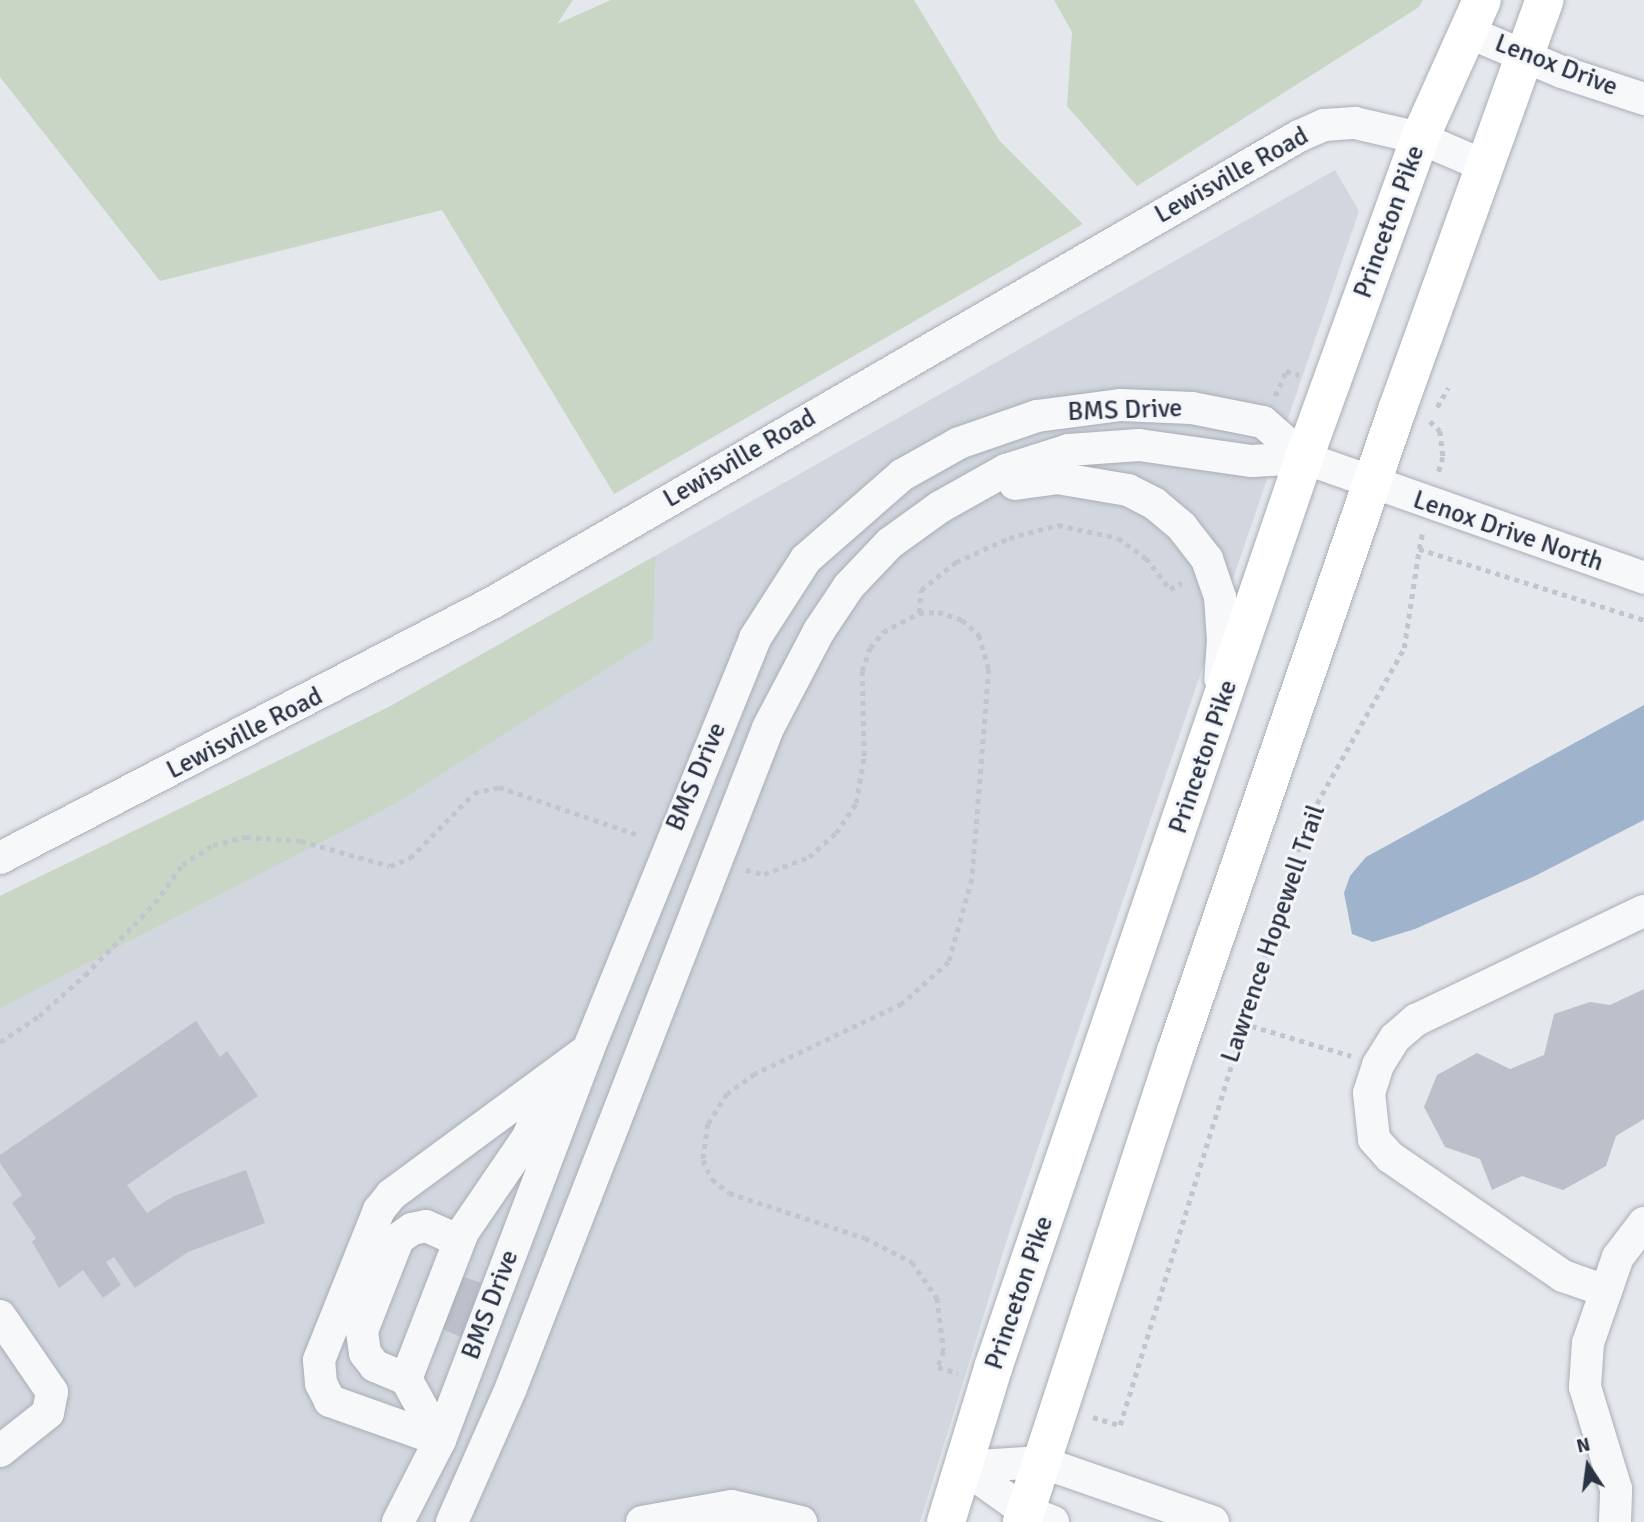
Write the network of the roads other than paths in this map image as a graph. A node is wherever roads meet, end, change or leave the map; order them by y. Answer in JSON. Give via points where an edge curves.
{"nodes":[{"id":1,"x":1545,"y":0,"type":"edge"},
{"id":2,"x":1475,"y":16,"type":"edge"},
{"id":3,"x":1526,"y":57,"type":"junction"},
{"id":4,"x":1644,"y":99,"type":"edge"},
{"id":5,"x":1420,"y":138,"type":"junction"},
{"id":6,"x":1485,"y":166,"type":"junction"},
{"id":7,"x":1304,"y":458,"type":"junction"},
{"id":8,"x":1372,"y":484,"type":"junction"},
{"id":9,"x":940,"y":507,"type":"junction"},
{"id":10,"x":1644,"y":578,"type":"edge"},
{"id":11,"x":1216,"y":721,"type":"junction"},
{"id":12,"x":0,"y":858,"type":"edge"},
{"id":13,"x":1644,"y":911,"type":"edge"},
{"id":14,"x":588,"y":1050,"type":"junction"},
{"id":15,"x":554,"y":1076,"type":"junction"},
{"id":16,"x":1644,"y":1223,"type":"edge"},
{"id":17,"x":459,"y":1241,"type":"junction"},
{"id":18,"x":1606,"y":1291,"type":"junction"},
{"id":19,"x":0,"y":1316,"type":"edge"},
{"id":20,"x":406,"y":1379,"type":"junction"},
{"id":21,"x":440,"y":1440,"type":"junction"},
{"id":22,"x":0,"y":1451,"type":"edge"},
{"id":23,"x":1041,"y":1462,"type":"junction"},
{"id":24,"x":963,"y":1467,"type":"junction"},
{"id":25,"x":1033,"y":1518,"type":"edge"},
{"id":26,"x":398,"y":1522,"type":"edge"},
{"id":27,"x":452,"y":1522,"type":"edge"},
{"id":28,"x":642,"y":1522,"type":"edge"},
{"id":29,"x":801,"y":1522,"type":"edge"},
{"id":30,"x":946,"y":1522,"type":"edge"},
{"id":31,"x":1213,"y":1522,"type":"edge"},
{"id":32,"x":1615,"y":1522,"type":"edge"}],
"edges":[{"from":1,"to":3,"type":"main road"},
{"from":2,"to":3,"type":"street","name":"Lenox Drive"},
{"from":2,"to":5,"type":"main road","name":"Princeton Pike"},
{"from":3,"to":4,"type":"street","name":"Lenox Drive"},
{"from":3,"to":6,"type":"main road"},
{"from":5,"to":6,"type":"street","name":"Lewisville Road"},
{"from":5,"to":7,"type":"main road","name":"Princeton Pike"},
{"from":5,"to":12,"type":"street","name":"Lewisville Road","via":[[1355,123],[1324,125],[1298,136],[492,603],[301,706]]},
{"from":6,"to":8,"type":"main road"},
{"from":7,"to":8,"type":"street","name":"BMS Drive"},
{"from":7,"to":9,"type":"street","name":"BMS Drive","via":[[1252,461],[1139,445],[1069,450],[1006,470]]},
{"from":7,"to":11,"type":"main road","name":"Princeton Pike"},
{"from":7,"to":14,"type":"street","name":"BMS Drive","via":[[1263,422],[1192,408],[1084,408],[998,426],[959,443],[902,475],[849,517],[806,559],[755,638]]},
{"from":8,"to":10,"type":"street","name":"Lenox Drive North"},
{"from":8,"to":23,"type":"main road","via":[[1176,1051]]},
{"from":9,"to":11,"type":"street","name":"BMS Drive","via":[[1000,486],[1056,478],[1128,490],[1155,504],[1198,544],[1220,597],[1223,640]]},
{"from":9,"to":27,"type":"street","name":"BMS Drive","via":[[890,542],[849,586],[819,631],[768,728],[511,1388]]},
{"from":11,"to":24,"type":"main road","name":"Princeton Pike"},
{"from":13,"to":18,"type":"street","via":[[1416,1020],[1395,1038],[1378,1065],[1368,1113],[1374,1139],[1390,1157],[1563,1276]]},
{"from":14,"to":15,"type":"street"},
{"from":14,"to":21,"type":"street","name":"BMS Drive"},
{"from":15,"to":17,"type":"street","via":[[528,1137],[491,1185]]},
{"from":15,"to":21,"type":"street","via":[[391,1195],[379,1210],[319,1360],[321,1383],[330,1401]]},
{"from":16,"to":18,"type":"street","via":[[1618,1257]]},
{"from":17,"to":20,"type":"street"},
{"from":17,"to":20,"type":"street","via":[[426,1226],[398,1239],[362,1331],[365,1353],[375,1366]]},
{"from":18,"to":32,"type":"street","via":[[1588,1343],[1585,1387],[1616,1489]]},
{"from":19,"to":22,"type":"street","via":[[52,1392],[48,1413]]},
{"from":20,"to":21,"type":"street"},
{"from":21,"to":26,"type":"street","name":"BMS Drive"},
{"from":23,"to":24,"type":"street"},
{"from":23,"to":25,"type":"main road"},
{"from":23,"to":31,"type":"street"},
{"from":24,"to":25,"type":"street"},
{"from":24,"to":30,"type":"main road","name":"Princeton Pike"},
{"from":28,"to":29,"type":"street","via":[[732,1506]]}]}
